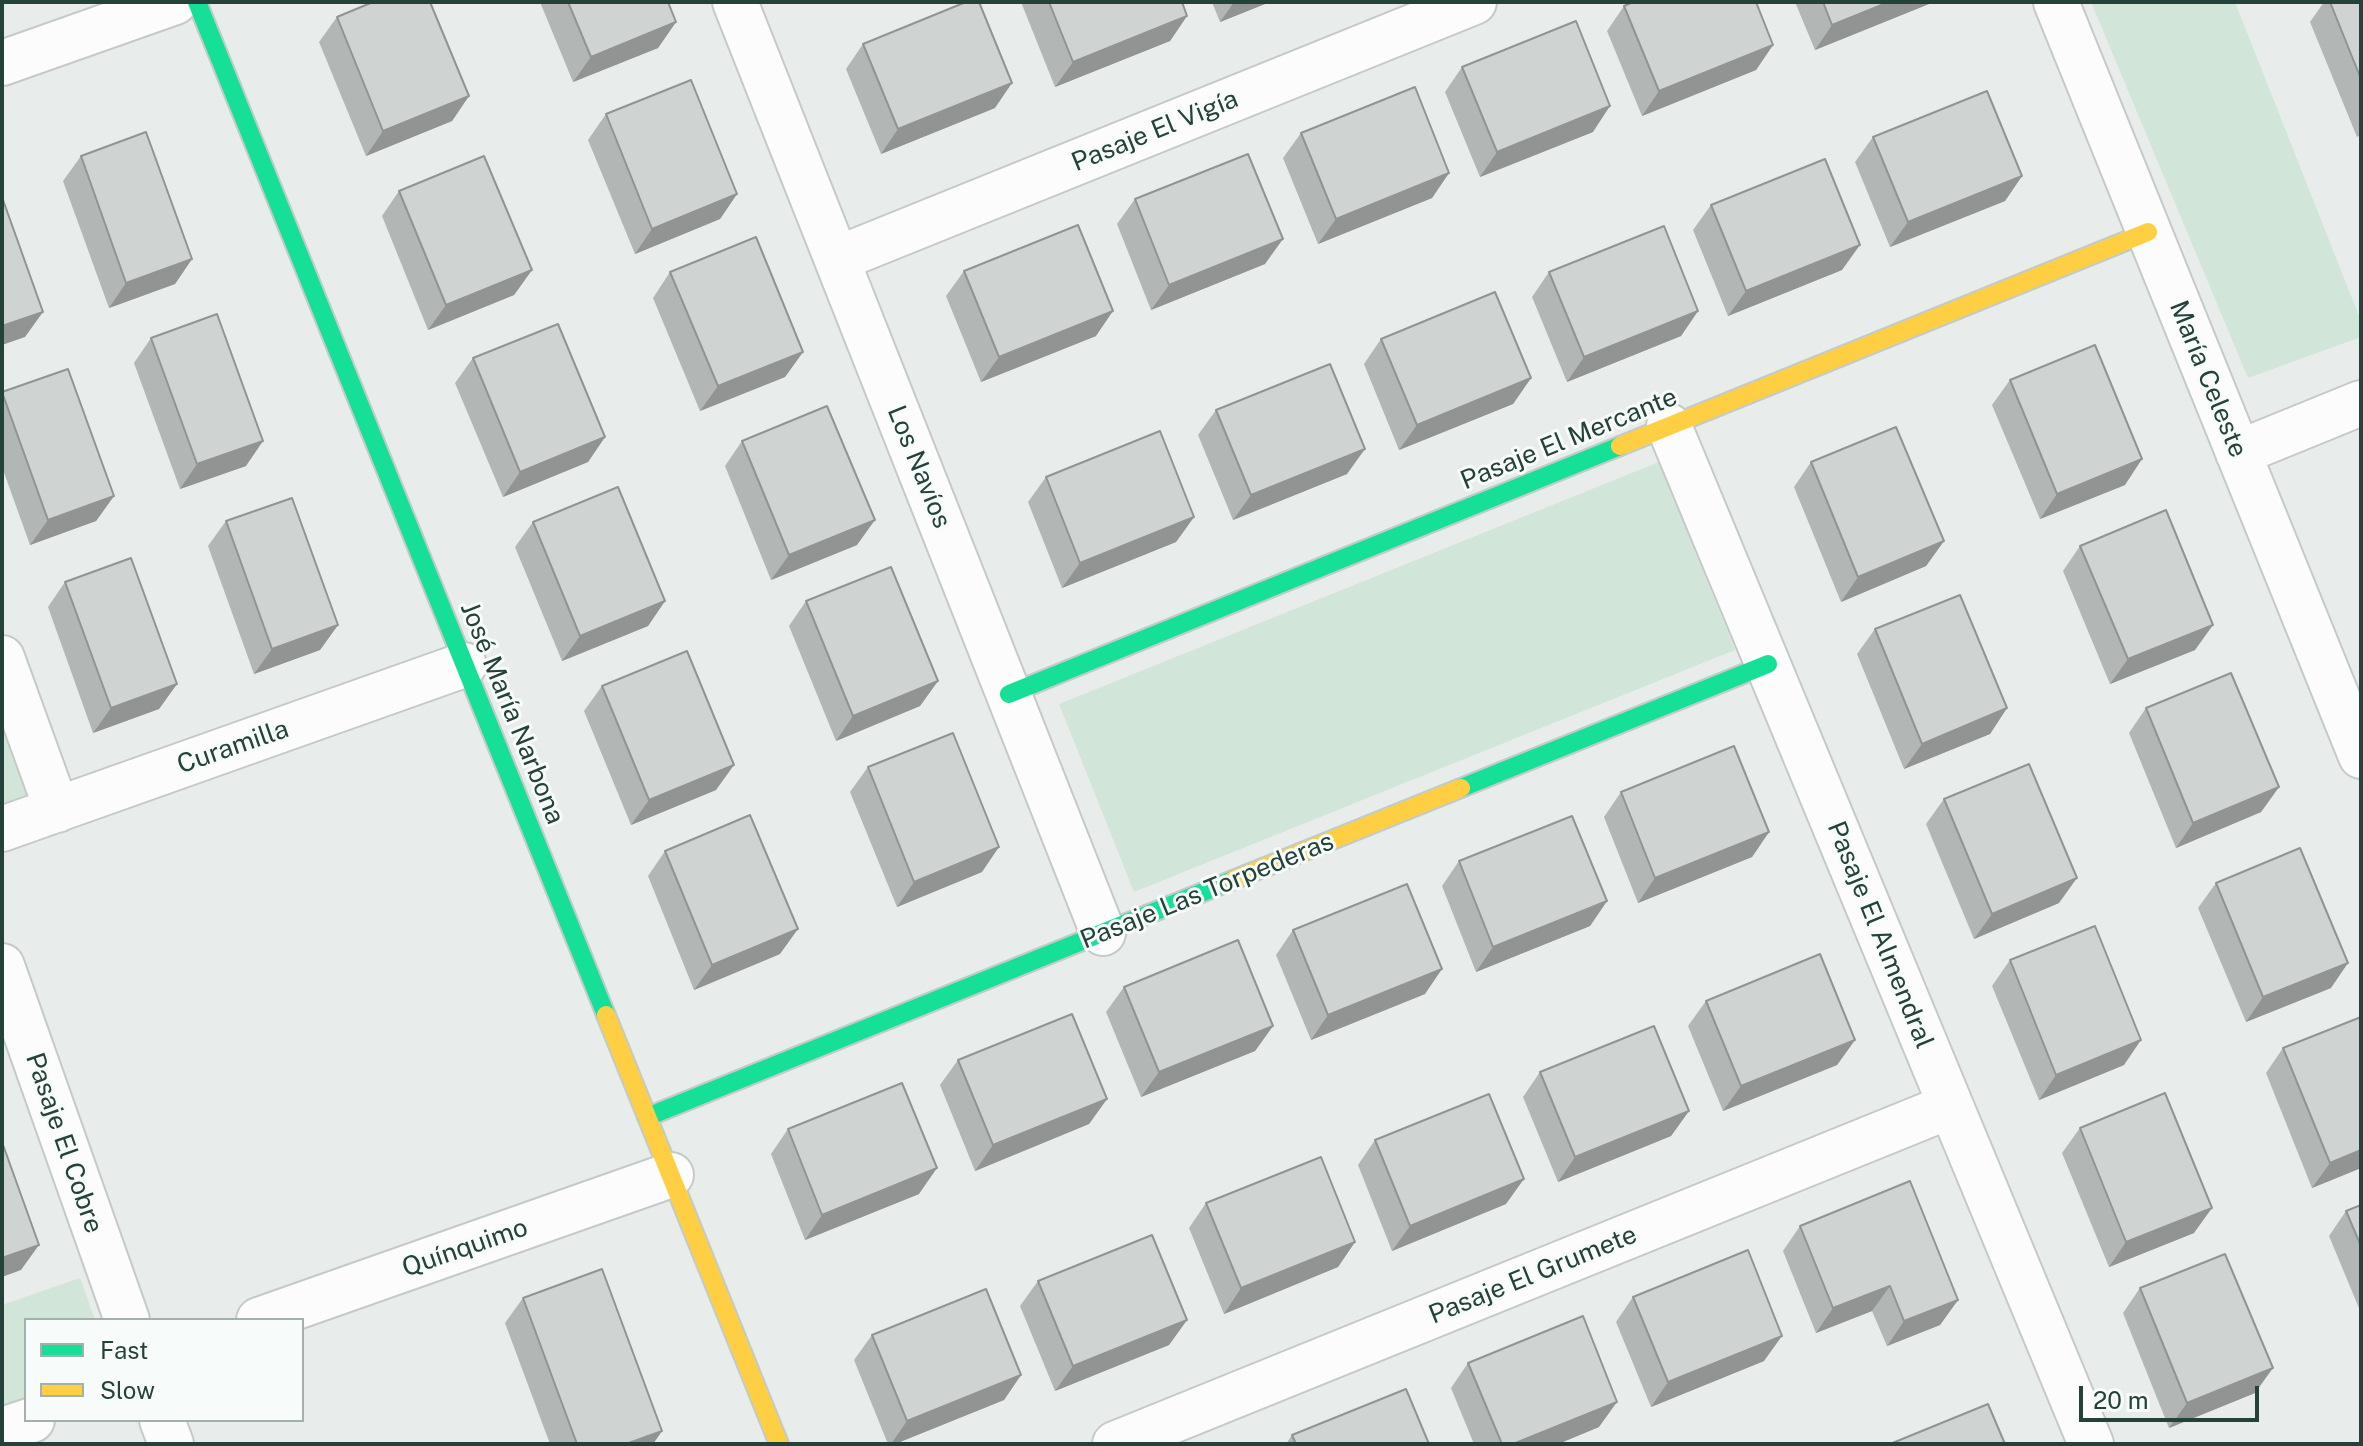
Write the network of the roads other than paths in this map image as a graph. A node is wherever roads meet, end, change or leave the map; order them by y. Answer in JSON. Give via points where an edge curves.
{"nodes":[{"id":1,"x":175,"y":2,"type":"edge"},
{"id":2,"x":197,"y":2,"type":"edge"},
{"id":3,"x":735,"y":2,"type":"edge"},
{"id":4,"x":1474,"y":2,"type":"edge"},
{"id":5,"x":2056,"y":2,"type":"edge"},
{"id":6,"x":2,"y":63,"type":"edge"},
{"id":7,"x":2148,"y":232,"type":"junction"},
{"id":8,"x":837,"y":259,"type":"junction"},
{"id":9,"x":2361,"y":403,"type":"edge"},
{"id":10,"x":1669,"y":426,"type":"junction"},
{"id":11,"x":2238,"y":453,"type":"junction"},
{"id":12,"x":2,"y":658,"type":"edge"},
{"id":13,"x":1768,"y":664,"type":"junction"},
{"id":14,"x":464,"y":665,"type":"junction"},
{"id":15,"x":1009,"y":694,"type":"junction"},
{"id":16,"x":2361,"y":756,"type":"edge"},
{"id":17,"x":57,"y":810,"type":"junction"},
{"id":18,"x":2,"y":829,"type":"edge"},
{"id":19,"x":1103,"y":933,"type":"junction"},
{"id":20,"x":2,"y":966,"type":"edge"},
{"id":21,"x":1950,"y":1106,"type":"junction"},
{"id":22,"x":647,"y":1117,"type":"junction"},
{"id":23,"x":671,"y":1175,"type":"junction"},
{"id":24,"x":126,"y":1318,"type":"edge"},
{"id":25,"x":265,"y":1318,"type":"edge"},
{"id":26,"x":26,"y":1422,"type":"edge"},
{"id":27,"x":163,"y":1422,"type":"edge"},
{"id":28,"x":2,"y":1430,"type":"edge"},
{"id":29,"x":171,"y":1444,"type":"edge"},
{"id":30,"x":779,"y":1444,"type":"edge"},
{"id":31,"x":1115,"y":1444,"type":"edge"},
{"id":32,"x":2091,"y":1444,"type":"edge"}],
"edges":[{"from":1,"to":6,"type":"street"},
{"from":2,"to":14,"type":"street","name":"José María Narbona"},
{"from":3,"to":8,"type":"street","name":"Los Navíos"},
{"from":4,"to":8,"type":"street","name":"Pasaje El Vigía"},
{"from":5,"to":7,"type":"street","name":"María Celeste"},
{"from":7,"to":10,"type":"street","name":"Pasaje El Mercante"},
{"from":7,"to":11,"type":"street","name":"María Celeste"},
{"from":8,"to":15,"type":"street","name":"Los Navíos"},
{"from":9,"to":11,"type":"street"},
{"from":10,"to":13,"type":"street","name":"Pasaje El Almendral"},
{"from":10,"to":15,"type":"street","name":"Pasaje El Mercante"},
{"from":11,"to":16,"type":"street","name":"María Celeste"},
{"from":12,"to":17,"type":"street"},
{"from":13,"to":19,"type":"street","name":"Pasaje Las Torpederas"},
{"from":13,"to":21,"type":"street","name":"Pasaje El Almendral"},
{"from":14,"to":17,"type":"street","name":"Curamilla"},
{"from":14,"to":22,"type":"street","name":"José María Narbona"},
{"from":15,"to":19,"type":"street","name":"Los Navíos"},
{"from":17,"to":18,"type":"street","name":"Curamilla"},
{"from":19,"to":22,"type":"street","name":"Pasaje Las Torpederas"},
{"from":20,"to":24,"type":"street","name":"Pasaje El Cobre"},
{"from":21,"to":31,"type":"street","name":"Pasaje El Grumete"},
{"from":21,"to":32,"type":"street","name":"Pasaje El Almendral"},
{"from":22,"to":23,"type":"street","name":"José María Narbona"},
{"from":23,"to":25,"type":"street","name":"Quínquimo"},
{"from":23,"to":30,"type":"street","name":"José María Narbona"},
{"from":26,"to":28,"type":"street"},
{"from":27,"to":29,"type":"street"}]}
